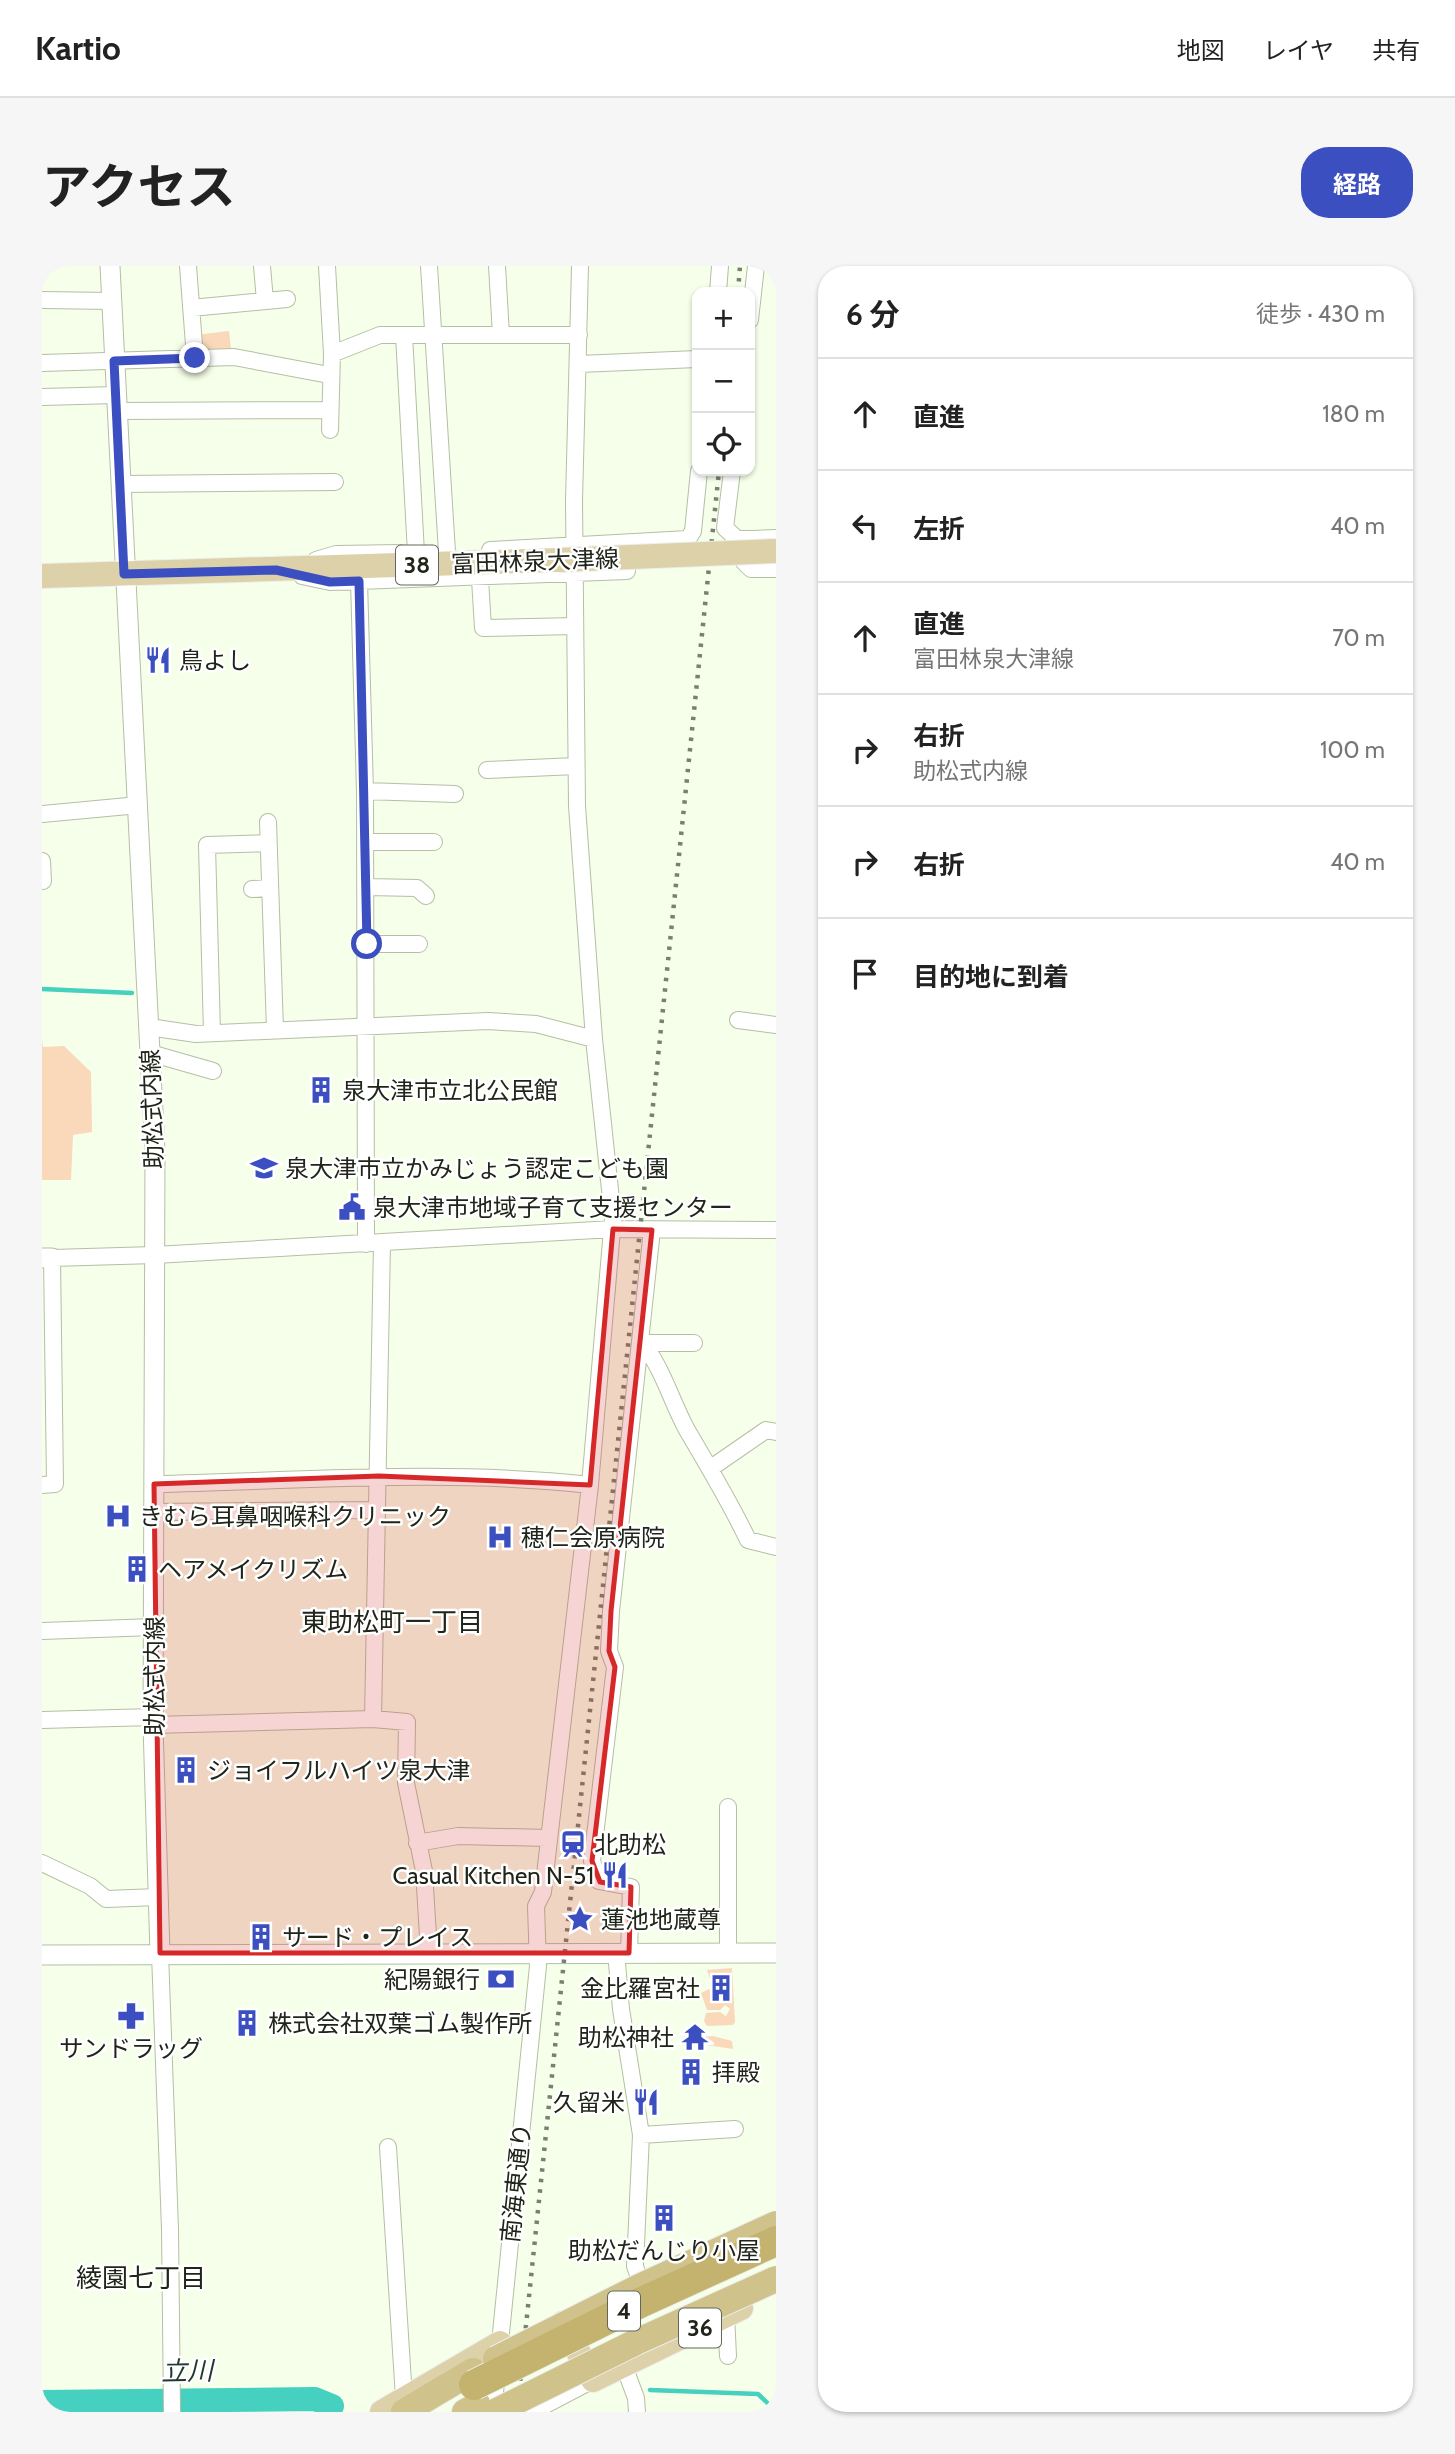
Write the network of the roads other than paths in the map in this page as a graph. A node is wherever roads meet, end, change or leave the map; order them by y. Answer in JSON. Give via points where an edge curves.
{"nodes":[{"id":1,"x":110,"y":266,"type":"edge"},
{"id":2,"x":188,"y":266,"type":"edge"},
{"id":3,"x":262,"y":266,"type":"edge"},
{"id":4,"x":327,"y":266,"type":"edge"},
{"id":5,"x":429,"y":266,"type":"edge"},
{"id":6,"x":498,"y":266,"type":"edge"},
{"id":7,"x":580,"y":266,"type":"edge"},
{"id":8,"x":720,"y":266,"type":"edge"},
{"id":9,"x":756,"y":266,"type":"edge"},
{"id":10,"x":718,"y":287,"type":"edge"},
{"id":11,"x":754,"y":287,"type":"edge"},
{"id":12,"x":287,"y":299,"type":"dead end"},
{"id":13,"x":42,"y":300,"type":"edge"},
{"id":14,"x":111,"y":301,"type":"junction"},
{"id":15,"x":265,"y":301,"type":"junction"},
{"id":16,"x":191,"y":308,"type":"junction"},
{"id":17,"x":404,"y":335,"type":"junction"},
{"id":18,"x":434,"y":335,"type":"junction"},
{"id":19,"x":501,"y":335,"type":"junction"},
{"id":20,"x":579,"y":335,"type":"junction"},
{"id":21,"x":332,"y":354,"type":"junction"},
{"id":22,"x":195,"y":358,"type":"junction"},
{"id":23,"x":692,"y":359,"type":"edge"},
{"id":24,"x":114,"y":361,"type":"junction"},
{"id":25,"x":42,"y":363,"type":"edge"},
{"id":26,"x":579,"y":363,"type":"junction"},
{"id":27,"x":330,"y":375,"type":"junction"},
{"id":28,"x":42,"y":397,"type":"edge"},
{"id":29,"x":116,"y":403,"type":"junction"},
{"id":30,"x":330,"y":410,"type":"junction"},
{"id":31,"x":330,"y":430,"type":"dead end"},
{"id":32,"x":698,"y":476,"type":"edge"},
{"id":33,"x":731,"y":476,"type":"edge"},
{"id":34,"x":335,"y":482,"type":"dead end"},
{"id":35,"x":120,"y":484,"type":"junction"},
{"id":36,"x":776,"y":538,"type":"edge"},
{"id":37,"x":752,"y":539,"type":"junction"},
{"id":38,"x":628,"y":544,"type":"junction"},
{"id":39,"x":776,"y":551,"type":"edge"},
{"id":40,"x":447,"y":552,"type":"junction"},
{"id":41,"x":416,"y":553,"type":"junction"},
{"id":42,"x":569,"y":560,"type":"junction"},
{"id":43,"x":776,"y":569,"type":"edge"},
{"id":44,"x":276,"y":570,"type":"junction"},
{"id":45,"x":124,"y":574,"type":"junction"},
{"id":46,"x":42,"y":576,"type":"edge"},
{"id":47,"x":480,"y":579,"type":"junction"},
{"id":48,"x":359,"y":581,"type":"junction"},
{"id":49,"x":575,"y":625,"type":"junction"},
{"id":50,"x":576,"y":766,"type":"junction"},
{"id":51,"x":497,"y":773,"type":"dead end"},
{"id":52,"x":365,"y":790,"type":"junction"},
{"id":53,"x":455,"y":794,"type":"dead end"},
{"id":54,"x":139,"y":805,"type":"junction"},
{"id":55,"x":42,"y":814,"type":"edge"},
{"id":56,"x":268,"y":822,"type":"dead end"},
{"id":57,"x":365,"y":842,"type":"junction"},
{"id":58,"x":434,"y":842,"type":"dead end"},
{"id":59,"x":268,"y":843,"type":"junction"},
{"id":60,"x":42,"y":861,"type":"edge"},
{"id":61,"x":43,"y":881,"type":"edge"},
{"id":62,"x":366,"y":887,"type":"junction"},
{"id":63,"x":270,"y":888,"type":"junction"},
{"id":64,"x":252,"y":889,"type":"dead end"},
{"id":65,"x":426,"y":896,"type":"dead end"},
{"id":66,"x":367,"y":944,"type":"junction"},
{"id":67,"x":419,"y":944,"type":"dead end"},
{"id":68,"x":738,"y":1020,"type":"dead end"},
{"id":69,"x":368,"y":1025,"type":"junction"},
{"id":70,"x":776,"y":1025,"type":"edge"},
{"id":71,"x":149,"y":1027,"type":"junction"},
{"id":72,"x":275,"y":1030,"type":"junction"},
{"id":73,"x":212,"y":1033,"type":"junction"},
{"id":74,"x":594,"y":1039,"type":"junction"},
{"id":75,"x":150,"y":1053,"type":"junction"},
{"id":76,"x":213,"y":1071,"type":"dead end"},
{"id":77,"x":613,"y":1230,"type":"junction"},
{"id":78,"x":652,"y":1230,"type":"junction"},
{"id":79,"x":776,"y":1230,"type":"edge"},
{"id":80,"x":374,"y":1243,"type":"junction"},
{"id":81,"x":155,"y":1255,"type":"junction"},
{"id":82,"x":47,"y":1258,"type":"edge"},
{"id":83,"x":642,"y":1343,"type":"junction"},
{"id":84,"x":694,"y":1343,"type":"dead end"},
{"id":85,"x":776,"y":1432,"type":"edge"},
{"id":86,"x":711,"y":1468,"type":"junction"},
{"id":87,"x":379,"y":1476,"type":"junction"},
{"id":88,"x":154,"y":1484,"type":"junction"},
{"id":89,"x":42,"y":1485,"type":"edge"},
{"id":90,"x":590,"y":1485,"type":"junction"},
{"id":91,"x":378,"y":1510,"type":"junction"},
{"id":92,"x":153,"y":1513,"type":"junction"},
{"id":93,"x":776,"y":1547,"type":"edge"},
{"id":94,"x":153,"y":1627,"type":"junction"},
{"id":95,"x":42,"y":1631,"type":"edge"},
{"id":96,"x":373,"y":1718,"type":"junction"},
{"id":97,"x":42,"y":1720,"type":"edge"},
{"id":98,"x":153,"y":1721,"type":"junction"},
{"id":99,"x":728,"y":1807,"type":"dead end"},
{"id":100,"x":549,"y":1839,"type":"junction"},
{"id":101,"x":418,"y":1843,"type":"junction"},
{"id":102,"x":42,"y":1863,"type":"edge"},
{"id":103,"x":158,"y":1897,"type":"junction"},
{"id":104,"x":429,"y":1952,"type":"junction"},
{"id":105,"x":160,"y":1953,"type":"junction"},
{"id":106,"x":623,"y":1953,"type":"junction"},
{"id":107,"x":728,"y":1953,"type":"junction"},
{"id":108,"x":776,"y":1953,"type":"edge"},
{"id":109,"x":536,"y":1954,"type":"junction"},
{"id":110,"x":42,"y":1955,"type":"edge"},
{"id":111,"x":735,"y":2129,"type":"dead end"},
{"id":112,"x":641,"y":2135,"type":"junction"},
{"id":113,"x":388,"y":2147,"type":"dead end"},
{"id":114,"x":776,"y":2213,"type":"edge"},
{"id":115,"x":776,"y":2224,"type":"edge"},
{"id":116,"x":776,"y":2241,"type":"edge"},
{"id":117,"x":776,"y":2262,"type":"edge"},
{"id":118,"x":638,"y":2275,"type":"junction"},
{"id":119,"x":776,"y":2279,"type":"edge"},
{"id":120,"x":776,"y":2290,"type":"edge"},
{"id":121,"x":726,"y":2315,"type":"junction"},
{"id":122,"x":500,"y":2343,"type":"junction"},
{"id":123,"x":728,"y":2356,"type":"dead end"},
{"id":124,"x":624,"y":2366,"type":"junction"},
{"id":125,"x":593,"y":2380,"type":"junction"},
{"id":126,"x":481,"y":2405,"type":"edge"},
{"id":127,"x":411,"y":2407,"type":"edge"},
{"id":128,"x":532,"y":2411,"type":"edge"},
{"id":129,"x":172,"y":2412,"type":"edge"},
{"id":130,"x":382,"y":2412,"type":"edge"},
{"id":131,"x":637,"y":2412,"type":"edge"}],
"edges":[{"from":1,"to":14,"type":"street","name":"助松式内線"},
{"from":2,"to":16,"type":"street"},
{"from":3,"to":15,"type":"street"},
{"from":4,"to":21,"type":"street"},
{"from":5,"to":18,"type":"street"},
{"from":6,"to":19,"type":"street"},
{"from":7,"to":20,"type":"street","name":"南海東通り"},
{"from":8,"to":10,"type":"street"},
{"from":9,"to":11,"type":"street"},
{"from":12,"to":15,"type":"street"},
{"from":13,"to":14,"type":"street"},
{"from":14,"to":24,"type":"street","name":"助松式内線"},
{"from":15,"to":16,"type":"street"},
{"from":16,"to":22,"type":"street"},
{"from":17,"to":18,"type":"street"},
{"from":17,"to":21,"type":"street","via":[[380,335]]},
{"from":17,"to":41,"type":"street"},
{"from":18,"to":19,"type":"street"},
{"from":18,"to":40,"type":"street"},
{"from":19,"to":20,"type":"street"},
{"from":20,"to":26,"type":"street","name":"南海東通り"},
{"from":21,"to":27,"type":"street"},
{"from":22,"to":24,"type":"street"},
{"from":22,"to":27,"type":"street","via":[[234,357]]},
{"from":23,"to":26,"type":"street"},
{"from":24,"to":25,"type":"street"},
{"from":24,"to":29,"type":"street","name":"助松式内線"},
{"from":26,"to":42,"type":"street","name":"南海東通り"},
{"from":27,"to":30,"type":"street"},
{"from":28,"to":29,"type":"street"},
{"from":29,"to":30,"type":"street"},
{"from":29,"to":35,"type":"street","name":"助松式内線"},
{"from":30,"to":31,"type":"street"},
{"from":32,"to":38,"type":"street","via":[[693,531],[688,539]]},
{"from":33,"to":37,"type":"street","via":[[725,528],[737,539]]},
{"from":34,"to":35,"type":"street"},
{"from":35,"to":45,"type":"street","name":"助松式内線"},
{"from":36,"to":37,"type":"street"},
{"from":37,"to":43,"type":"street","via":[[744,544],[743,561],[751,569]]},
{"from":38,"to":42,"type":"street"},
{"from":38,"to":42,"type":"street","via":[[627,571]]},
{"from":39,"to":42,"type":"main road","name":"富田林泉大津線","number":"38","bridge":true},
{"from":40,"to":41,"type":"street"},
{"from":40,"to":42,"type":"street"},
{"from":41,"to":44,"type":"street","via":[[336,554]]},
{"from":42,"to":44,"type":"main road","name":"富田林泉大津線","number":"38"},
{"from":42,"to":47,"type":"street"},
{"from":42,"to":49,"type":"street","name":"南海東通り"},
{"from":44,"to":45,"type":"main road","name":"富田林泉大津線","number":"38"},
{"from":44,"to":48,"type":"street","via":[[330,582]]},
{"from":45,"to":46,"type":"main road","name":"富田林泉大津線","number":"38"},
{"from":45,"to":54,"type":"street","name":"助松式内線"},
{"from":47,"to":48,"type":"street"},
{"from":47,"to":49,"type":"street","via":[[483,628]]},
{"from":48,"to":52,"type":"street"},
{"from":49,"to":50,"type":"street","name":"南海東通り"},
{"from":50,"to":51,"type":"street"},
{"from":50,"to":74,"type":"street","name":"南海東通り"},
{"from":52,"to":53,"type":"street"},
{"from":52,"to":57,"type":"street"},
{"from":54,"to":55,"type":"street"},
{"from":54,"to":71,"type":"street","name":"助松式内線"},
{"from":56,"to":59,"type":"street"},
{"from":57,"to":58,"type":"street"},
{"from":57,"to":62,"type":"street"},
{"from":59,"to":63,"type":"street"},
{"from":59,"to":73,"type":"street","via":[[207,845]]},
{"from":60,"to":61,"type":"street"},
{"from":62,"to":65,"type":"street","via":[[417,888]]},
{"from":62,"to":66,"type":"street"},
{"from":63,"to":64,"type":"street"},
{"from":63,"to":72,"type":"street"},
{"from":66,"to":67,"type":"street"},
{"from":66,"to":69,"type":"street"},
{"from":68,"to":70,"type":"street"},
{"from":69,"to":72,"type":"street"},
{"from":69,"to":74,"type":"street","via":[[488,1021],[536,1024]]},
{"from":69,"to":80,"type":"street"},
{"from":71,"to":73,"type":"street"},
{"from":71,"to":75,"type":"street","name":"助松式内線"},
{"from":72,"to":73,"type":"street"},
{"from":74,"to":77,"type":"street","name":"南海東通り"},
{"from":75,"to":76,"type":"street"},
{"from":75,"to":81,"type":"street","name":"助松式内線"},
{"from":77,"to":78,"type":"street"},
{"from":77,"to":80,"type":"street"},
{"from":77,"to":90,"type":"street","name":"南海東通り"},
{"from":78,"to":79,"type":"street"},
{"from":78,"to":83,"type":"street"},
{"from":80,"to":81,"type":"street"},
{"from":80,"to":87,"type":"street"},
{"from":81,"to":82,"type":"street"},
{"from":81,"to":88,"type":"street","name":"助松式内線"},
{"from":82,"to":89,"type":"street","via":[[55,1484]]},
{"from":83,"to":84,"type":"street"},
{"from":83,"to":86,"type":"street"},
{"from":83,"to":106,"type":"street","via":[[611,1611],[609,1651],[615,1667],[592,1861],[599,1881],[631,1886]]},
{"from":85,"to":86,"type":"street","via":[[766,1430]]},
{"from":86,"to":93,"type":"street","via":[[748,1540]]},
{"from":87,"to":88,"type":"street"},
{"from":87,"to":90,"type":"street"},
{"from":87,"to":91,"type":"street"},
{"from":88,"to":92,"type":"street","name":"助松式内線"},
{"from":90,"to":100,"type":"street","name":"南海東通り"},
{"from":91,"to":92,"type":"street"},
{"from":91,"to":96,"type":"street"},
{"from":92,"to":94,"type":"street","name":"助松式内線"},
{"from":94,"to":95,"type":"street"},
{"from":94,"to":98,"type":"street","name":"助松式内線"},
{"from":96,"to":98,"type":"street"},
{"from":96,"to":101,"type":"street","via":[[407,1722],[406,1783]]},
{"from":97,"to":98,"type":"street"},
{"from":98,"to":103,"type":"street","name":"助松式内線"},
{"from":99,"to":107,"type":"street"},
{"from":100,"to":101,"type":"street","via":[[458,1836]]},
{"from":100,"to":109,"type":"street","name":"南海東通り","via":[[543,1892],[536,1906]]},
{"from":101,"to":104,"type":"street"},
{"from":102,"to":103,"type":"street","via":[[90,1885],[106,1899]]},
{"from":103,"to":105,"type":"street","name":"助松式内線"},
{"from":104,"to":105,"type":"street"},
{"from":104,"to":109,"type":"street"},
{"from":105,"to":110,"type":"street"},
{"from":105,"to":129,"type":"street"},
{"from":106,"to":107,"type":"street"},
{"from":106,"to":109,"type":"street"},
{"from":106,"to":112,"type":"street","via":[[621,2009]]},
{"from":107,"to":108,"type":"street"},
{"from":109,"to":122,"type":"street","name":"南海東通り"},
{"from":111,"to":112,"type":"street"},
{"from":112,"to":118,"type":"street"},
{"from":113,"to":127,"type":"street"},
{"from":114,"to":118,"type":"main road"},
{"from":115,"to":127,"type":"highway","bridge":true,"via":[[551,2329]]},
{"from":116,"to":126,"type":"highway","number":"4","bridge":true,"via":[[642,2302]]},
{"from":117,"to":126,"type":"highway","number":"4","via":[[646,2321]]},
{"from":118,"to":125,"type":"main road","via":[[565,2311],[561,2319]]},
{"from":119,"to":126,"type":"highway","bridge":true,"via":[[600,2359]]},
{"from":120,"to":121,"type":"main road","number":"36"},
{"from":121,"to":123,"type":"street"},
{"from":121,"to":124,"type":"main road","number":"36"},
{"from":122,"to":126,"type":"street","name":"南海東通り"},
{"from":122,"to":127,"type":"main road"},
{"from":124,"to":125,"type":"main road","number":"36"},
{"from":124,"to":131,"type":"street"},
{"from":125,"to":128,"type":"street"},
{"from":126,"to":127,"type":"highway"},
{"from":127,"to":130,"type":"main road"}]}
